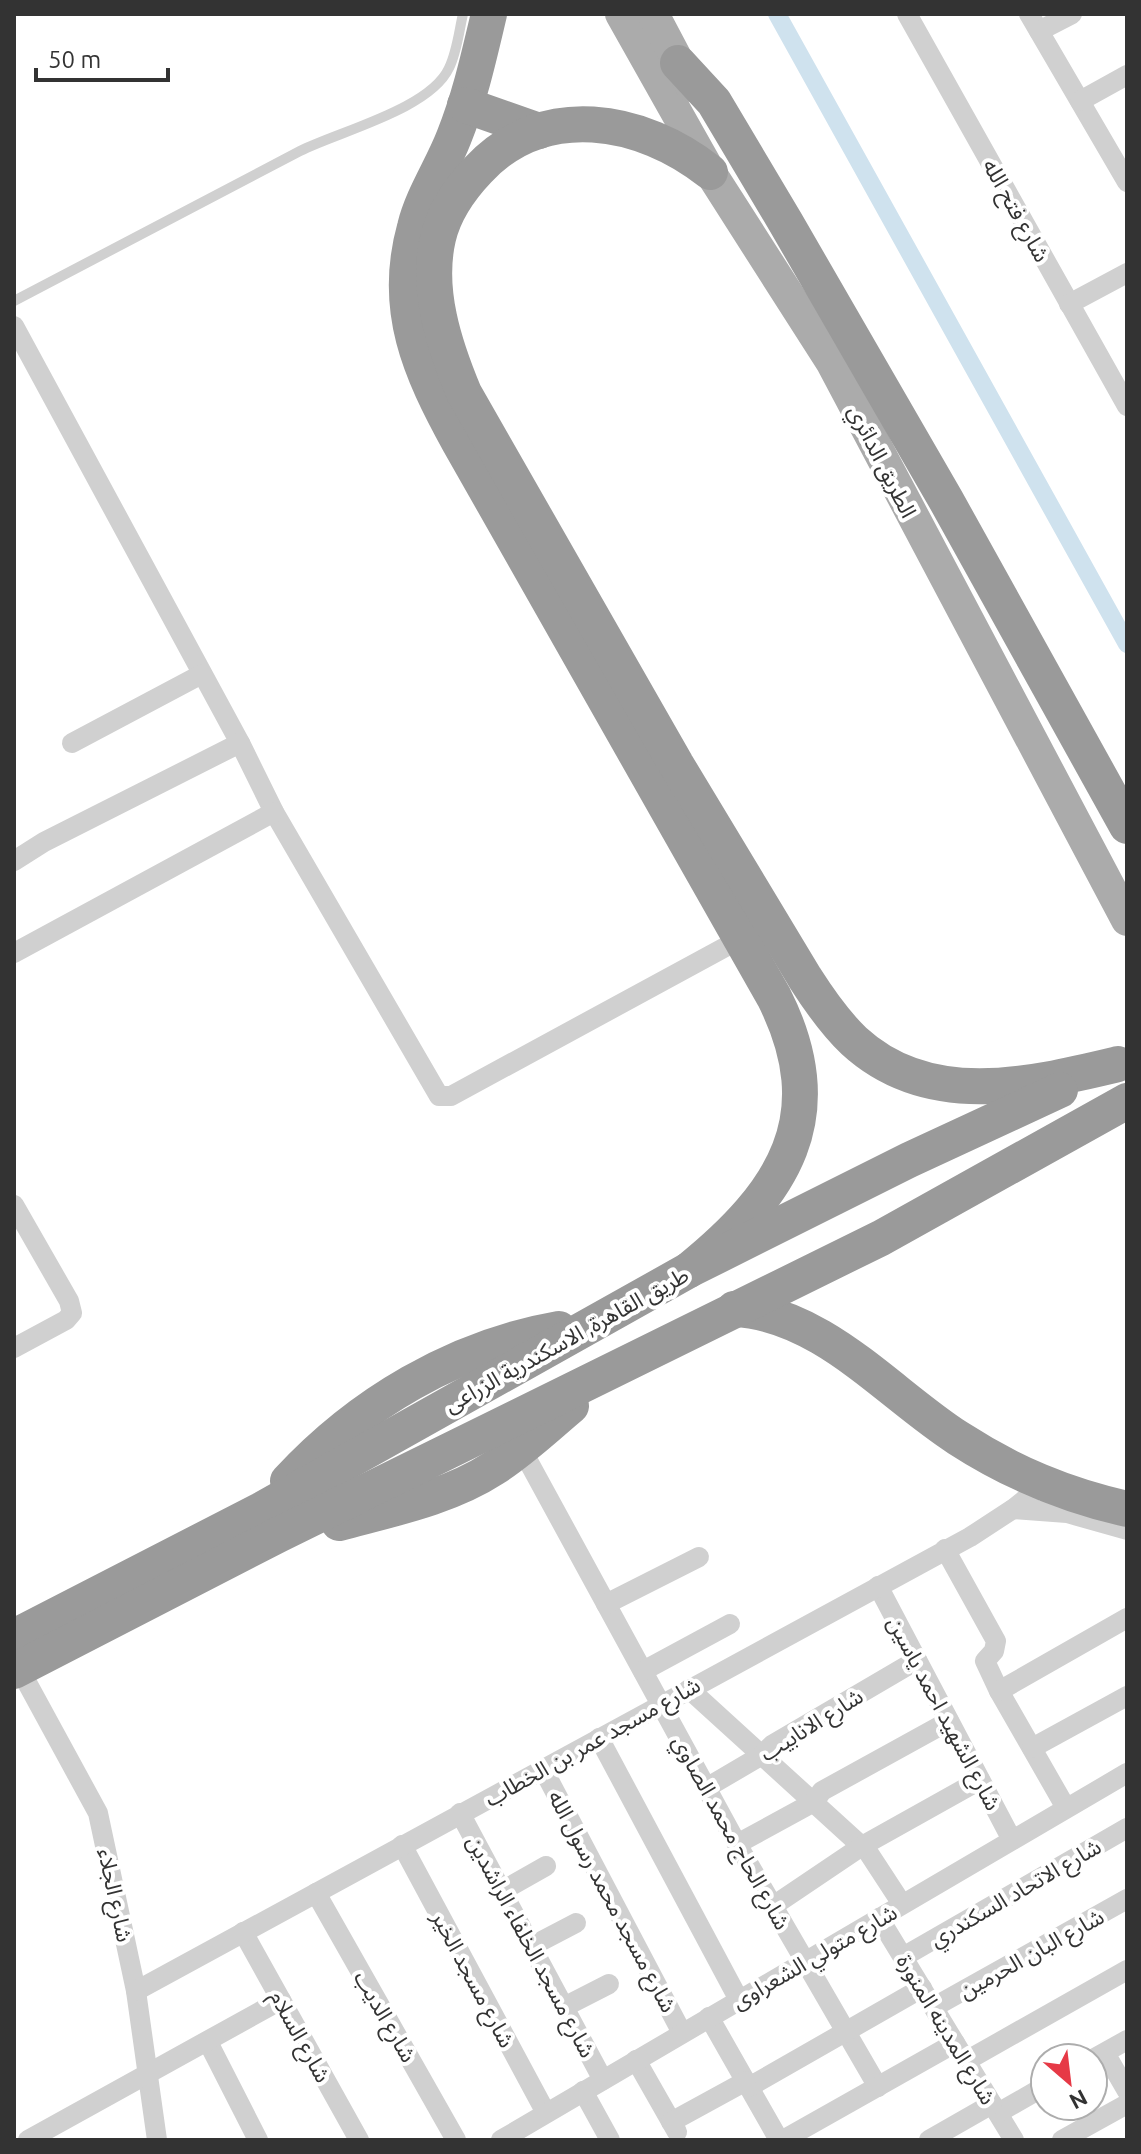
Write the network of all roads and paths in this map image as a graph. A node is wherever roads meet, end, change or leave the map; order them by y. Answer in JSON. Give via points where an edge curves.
{"nodes":[{"id":1,"x":463,"y":14,"type":"edge"},
{"id":2,"x":489,"y":14,"type":"edge"},
{"id":3,"x":621,"y":14,"type":"edge"},
{"id":4,"x":653,"y":14,"type":"edge"},
{"id":5,"x":907,"y":14,"type":"edge"},
{"id":6,"x":1072,"y":14,"type":"edge"},
{"id":7,"x":1034,"y":23,"type":"edge"},
{"id":8,"x":678,"y":63,"type":"junction"},
{"id":9,"x":1127,"y":75,"type":"edge"},
{"id":10,"x":1080,"y":101,"type":"junction"},
{"id":11,"x":465,"y":105,"type":"junction"},
{"id":12,"x":539,"y":131,"type":"junction"},
{"id":13,"x":710,"y":172,"type":"junction"},
{"id":14,"x":1125,"y":175,"type":"edge"},
{"id":15,"x":1127,"y":273,"type":"edge"},
{"id":16,"x":14,"y":301,"type":"edge"},
{"id":17,"x":1069,"y":304,"type":"junction"},
{"id":18,"x":14,"y":326,"type":"edge"},
{"id":19,"x":1127,"y":406,"type":"edge"},
{"id":20,"x":947,"y":559,"type":"junction"},
{"id":21,"x":202,"y":674,"type":"junction"},
{"id":22,"x":72,"y":743,"type":"dead end"},
{"id":23,"x":240,"y":743,"type":"junction"},
{"id":24,"x":663,"y":771,"type":"junction"},
{"id":25,"x":274,"y":812,"type":"junction"},
{"id":26,"x":1127,"y":826,"type":"edge"},
{"id":27,"x":14,"y":861,"type":"edge"},
{"id":28,"x":1127,"y":879,"type":"edge"},
{"id":29,"x":1127,"y":920,"type":"edge"},
{"id":30,"x":742,"y":938,"type":"junction"},
{"id":31,"x":14,"y":953,"type":"edge"},
{"id":32,"x":1123,"y":1062,"type":"edge"},
{"id":33,"x":1127,"y":1101,"type":"edge"},
{"id":34,"x":14,"y":1205,"type":"edge"},
{"id":35,"x":689,"y":1270,"type":"junction"},
{"id":36,"x":734,"y":1309,"type":"junction"},
{"id":37,"x":14,"y":1348,"type":"edge"},
{"id":38,"x":615,"y":1368,"type":"junction"},
{"id":39,"x":521,"y":1448,"type":"junction"},
{"id":40,"x":1043,"y":1485,"type":"junction"},
{"id":41,"x":1013,"y":1509,"type":"junction"},
{"id":42,"x":1127,"y":1509,"type":"edge"},
{"id":43,"x":270,"y":1522,"type":"junction"},
{"id":44,"x":1127,"y":1530,"type":"edge"},
{"id":45,"x":945,"y":1549,"type":"junction"},
{"id":46,"x":699,"y":1557,"type":"dead end"},
{"id":47,"x":878,"y":1586,"type":"junction"},
{"id":48,"x":606,"y":1604,"type":"junction"},
{"id":49,"x":1127,"y":1618,"type":"edge"},
{"id":50,"x":730,"y":1624,"type":"dead end"},
{"id":51,"x":16,"y":1659,"type":"edge"},
{"id":52,"x":917,"y":1660,"type":"junction"},
{"id":53,"x":643,"y":1671,"type":"junction"},
{"id":54,"x":689,"y":1689,"type":"junction"},
{"id":55,"x":999,"y":1691,"type":"junction"},
{"id":56,"x":1127,"y":1696,"type":"edge"},
{"id":57,"x":661,"y":1705,"type":"junction"},
{"id":58,"x":949,"y":1721,"type":"junction"},
{"id":59,"x":599,"y":1738,"type":"junction"},
{"id":60,"x":1032,"y":1748,"type":"junction"},
{"id":61,"x":762,"y":1755,"type":"junction"},
{"id":62,"x":543,"y":1769,"type":"junction"},
{"id":63,"x":1127,"y":1773,"type":"edge"},
{"id":64,"x":980,"y":1780,"type":"junction"},
{"id":65,"x":706,"y":1788,"type":"junction"},
{"id":66,"x":814,"y":1802,"type":"junction"},
{"id":67,"x":1066,"y":1808,"type":"junction"},
{"id":68,"x":460,"y":1813,"type":"junction"},
{"id":69,"x":1122,"y":1831,"type":"edge"},
{"id":70,"x":1012,"y":1840,"type":"junction"},
{"id":71,"x":737,"y":1844,"type":"junction"},
{"id":72,"x":402,"y":1845,"type":"junction"},
{"id":73,"x":862,"y":1846,"type":"junction"},
{"id":74,"x":1127,"y":1853,"type":"edge"},
{"id":75,"x":546,"y":1866,"type":"dead end"},
{"id":76,"x":502,"y":1891,"type":"junction"},
{"id":77,"x":316,"y":1893,"type":"junction"},
{"id":78,"x":1127,"y":1899,"type":"edge"},
{"id":79,"x":902,"y":1904,"type":"junction"},
{"id":80,"x":773,"y":1906,"type":"junction"},
{"id":81,"x":879,"y":1918,"type":"junction"},
{"id":82,"x":576,"y":1923,"type":"dead end"},
{"id":83,"x":243,"y":1932,"type":"junction"},
{"id":84,"x":532,"y":1946,"type":"junction"},
{"id":85,"x":903,"y":1957,"type":"junction"},
{"id":86,"x":806,"y":1961,"type":"junction"},
{"id":87,"x":1127,"y":1970,"type":"edge"},
{"id":88,"x":609,"y":1984,"type":"dead end"},
{"id":89,"x":922,"y":1988,"type":"junction"},
{"id":90,"x":136,"y":1991,"type":"junction"},
{"id":91,"x":281,"y":2000,"type":"junction"},
{"id":92,"x":739,"y":2000,"type":"junction"},
{"id":93,"x":564,"y":2007,"type":"junction"},
{"id":94,"x":934,"y":2007,"type":"junction"},
{"id":95,"x":709,"y":2017,"type":"junction"},
{"id":96,"x":846,"y":2031,"type":"junction"},
{"id":97,"x":682,"y":2033,"type":"junction"},
{"id":98,"x":1127,"y":2040,"type":"edge"},
{"id":99,"x":208,"y":2042,"type":"junction"},
{"id":100,"x":1109,"y":2050,"type":"edge"},
{"id":101,"x":960,"y":2052,"type":"junction"},
{"id":102,"x":636,"y":2060,"type":"junction"},
{"id":103,"x":1109,"y":2068,"type":"edge"},
{"id":104,"x":146,"y":2077,"type":"junction"},
{"id":105,"x":603,"y":2080,"type":"junction"},
{"id":106,"x":747,"y":2084,"type":"junction"},
{"id":107,"x":878,"y":2087,"type":"junction"},
{"id":108,"x":583,"y":2091,"type":"junction"},
{"id":109,"x":1127,"y":2091,"type":"edge"},
{"id":110,"x":1029,"y":2093,"type":"edge"},
{"id":111,"x":1127,"y":2104,"type":"edge"},
{"id":112,"x":995,"y":2108,"type":"junction"},
{"id":113,"x":546,"y":2113,"type":"junction"},
{"id":114,"x":512,"y":2137,"type":"edge"},
{"id":115,"x":37,"y":2138,"type":"edge"},
{"id":116,"x":157,"y":2140,"type":"edge"},
{"id":117,"x":258,"y":2140,"type":"edge"},
{"id":118,"x":359,"y":2140,"type":"edge"},
{"id":119,"x":456,"y":2140,"type":"edge"},
{"id":120,"x":610,"y":2140,"type":"edge"},
{"id":121,"x":781,"y":2140,"type":"edge"},
{"id":122,"x":929,"y":2140,"type":"edge"},
{"id":123,"x":1014,"y":2140,"type":"edge"},
{"id":124,"x":1062,"y":2140,"type":"edge"}],
"edges":[{"from":1,"to":16,"type":"lane","via":[[449,68],[435,87],[398,111],[332,135]]},
{"from":2,"to":11,"type":"highway"},
{"from":3,"to":13,"type":"main road","name":"الطريق الدائري"},
{"from":4,"to":8,"type":"main road","name":"الطريق الدائري"},
{"from":5,"to":17,"type":"street","name":"شارع فتح الله"},
{"from":6,"to":7,"type":"street"},
{"from":7,"to":10,"type":"street"},
{"from":8,"to":20,"type":"main road","name":"الطريق الدائري"},
{"from":8,"to":26,"type":"highway","via":[[714,102],[786,223]]},
{"from":9,"to":10,"type":"street"},
{"from":10,"to":14,"type":"street"},
{"from":11,"to":12,"type":"highway"},
{"from":11,"to":24,"type":"highway","via":[[415,227],[407,290],[416,352],[459,442]]},
{"from":12,"to":13,"type":"highway","via":[[594,123],[631,129],[680,150]]},
{"from":12,"to":24,"type":"highway","via":[[486,161],[449,209],[438,238],[435,268],[442,332],[482,427]]},
{"from":13,"to":20,"type":"main road","name":"الطريق الدائري","via":[[832,363]]},
{"from":15,"to":17,"type":"street"},
{"from":17,"to":19,"type":"street","name":"شارع فتح الله"},
{"from":18,"to":21,"type":"street"},
{"from":20,"to":28,"type":"main road","name":"الطريق الدائري"},
{"from":20,"to":29,"type":"main road","name":"الطريق الدائري"},
{"from":21,"to":22,"type":"street"},
{"from":21,"to":23,"type":"street"},
{"from":23,"to":25,"type":"street"},
{"from":23,"to":27,"type":"street"},
{"from":24,"to":30,"type":"highway"},
{"from":24,"to":32,"type":"highway","via":[[827,1012],[855,1042],[888,1065],[966,1088],[1044,1080]]},
{"from":25,"to":30,"type":"street","via":[[442,1098]]},
{"from":25,"to":31,"type":"street"},
{"from":30,"to":35,"type":"highway","via":[[790,1029],[801,1099],[782,1167],[741,1224]]},
{"from":32,"to":35,"type":"highway","name":"طريق القاهرة, الاسكندرية الزراعى","via":[[921,1154]]},
{"from":33,"to":36,"type":"highway","name":"طريق القاهرة, الاسكندرية الزراعى","via":[[881,1238]]},
{"from":34,"to":37,"type":"street","via":[[72,1313]]},
{"from":35,"to":43,"type":"highway","name":"طريق القاهرة, الاسكندرية الزراعى","via":[[596,1322],[501,1343],[411,1382],[330,1439]]},
{"from":36,"to":38,"type":"highway","name":"طريق القاهرة, الاسكندرية الزراعى"},
{"from":36,"to":40,"type":"highway","via":[[781,1317],[827,1342],[959,1438]]},
{"from":38,"to":39,"type":"highway"},
{"from":38,"to":43,"type":"highway","name":"طريق القاهرة, الاسكندرية الزراعى"},
{"from":39,"to":43,"type":"highway","via":[[494,1468],[436,1496],[327,1527]]},
{"from":39,"to":48,"type":"street","name":"شارع الحاج محمد الصاوي"},
{"from":40,"to":41,"type":"street","name":"شارع مسجد عمر بن الخطاب"},
{"from":40,"to":42,"type":"highway"},
{"from":41,"to":44,"type":"street","via":[[1067,1513]]},
{"from":41,"to":45,"type":"street","name":"شارع مسجد عمر بن الخطاب"},
{"from":43,"to":51,"type":"highway","name":"طريق القاهرة, الاسكندرية الزراعى"},
{"from":45,"to":47,"type":"street","name":"شارع مسجد عمر بن الخطاب"},
{"from":45,"to":55,"type":"street","via":[[996,1641],[985,1661]]},
{"from":46,"to":48,"type":"street"},
{"from":47,"to":52,"type":"street","name":"شارع الشهيد احمد ياسين"},
{"from":47,"to":54,"type":"street","name":"شارع مسجد عمر بن الخطاب"},
{"from":48,"to":53,"type":"street","name":"شارع الحاج محمد الصاوي"},
{"from":49,"to":55,"type":"street"},
{"from":50,"to":53,"type":"street"},
{"from":51,"to":90,"type":"street","name":"شارع الجلاء","via":[[98,1813]]},
{"from":52,"to":58,"type":"street","name":"شارع الشهيد احمد ياسين"},
{"from":52,"to":61,"type":"street","name":"شارع الانابيب"},
{"from":53,"to":57,"type":"street","name":"شارع الحاج محمد الصاوي"},
{"from":54,"to":57,"type":"street","name":"شارع مسجد عمر بن الخطاب"},
{"from":54,"to":61,"type":"street"},
{"from":55,"to":60,"type":"street"},
{"from":56,"to":60,"type":"street"},
{"from":57,"to":59,"type":"street","name":"شارع مسجد عمر بن الخطاب"},
{"from":57,"to":65,"type":"street","name":"شارع الحاج محمد الصاوي"},
{"from":58,"to":64,"type":"street","name":"شارع الشهيد احمد ياسين"},
{"from":58,"to":66,"type":"street","via":[[822,1791]]},
{"from":59,"to":62,"type":"street","name":"شارع مسجد عمر بن الخطاب"},
{"from":59,"to":92,"type":"street"},
{"from":60,"to":67,"type":"street"},
{"from":61,"to":65,"type":"street","name":"شارع الانابيب"},
{"from":61,"to":66,"type":"street"},
{"from":62,"to":68,"type":"street","name":"شارع مسجد عمر بن الخطاب"},
{"from":62,"to":97,"type":"street","name":"شارع مسجد محمد رسول الله"},
{"from":63,"to":67,"type":"street","name":"شارع متولي الشعراوى"},
{"from":64,"to":70,"type":"street","name":"شارع الشهيد احمد ياسين"},
{"from":64,"to":73,"type":"street"},
{"from":65,"to":71,"type":"street","name":"شارع الحاج محمد الصاوي"},
{"from":66,"to":71,"type":"street"},
{"from":66,"to":73,"type":"street"},
{"from":67,"to":70,"type":"street","name":"شارع متولي الشعراوى"},
{"from":68,"to":72,"type":"street","name":"شارع مسجد عمر بن الخطاب"},
{"from":68,"to":76,"type":"street","name":"شارع مسجد الخلفاء الراشدين"},
{"from":69,"to":74,"type":"street"},
{"from":69,"to":85,"type":"street","name":"شارع الاتحاد السكندري"},
{"from":70,"to":79,"type":"street","name":"شارع متولي الشعراوى"},
{"from":71,"to":80,"type":"street","name":"شارع الحاج محمد الصاوي"},
{"from":72,"to":77,"type":"street","name":"شارع مسجد عمر بن الخطاب"},
{"from":72,"to":113,"type":"street","name":"شارع مسجد الخير"},
{"from":73,"to":79,"type":"street"},
{"from":73,"to":80,"type":"street"},
{"from":75,"to":76,"type":"street"},
{"from":76,"to":84,"type":"street","name":"شارع مسجد الخلفاء الراشدين"},
{"from":77,"to":83,"type":"street","name":"شارع مسجد عمر بن الخطاب"},
{"from":77,"to":119,"type":"street","name":"شارع الديب"},
{"from":78,"to":94,"type":"street","name":"شارع البان الحرمين"},
{"from":79,"to":81,"type":"street","name":"شارع متولي الشعراوى"},
{"from":80,"to":86,"type":"street","name":"شارع الحاج محمد الصاوي"},
{"from":81,"to":85,"type":"street","name":"شارع المدينه المنورة"},
{"from":81,"to":86,"type":"street","name":"شارع متولي الشعراوى"},
{"from":82,"to":84,"type":"street"},
{"from":83,"to":90,"type":"street","name":"شارع مسجد عمر بن الخطاب"},
{"from":83,"to":91,"type":"street","name":"شارع السلام"},
{"from":84,"to":93,"type":"street","name":"شارع مسجد الخلفاء الراشدين"},
{"from":85,"to":89,"type":"street","name":"شارع المدينه المنورة"},
{"from":86,"to":92,"type":"street","name":"شارع متولي الشعراوى"},
{"from":86,"to":96,"type":"street","name":"شارع الحاج محمد الصاوي"},
{"from":87,"to":101,"type":"street"},
{"from":88,"to":93,"type":"street"},
{"from":89,"to":94,"type":"street","name":"شارع المدينه المنورة"},
{"from":89,"to":96,"type":"street"},
{"from":90,"to":104,"type":"street","name":"شارع الجلاء"},
{"from":91,"to":99,"type":"street"},
{"from":91,"to":118,"type":"street","name":"شارع السلام"},
{"from":92,"to":95,"type":"street","name":"شارع متولي الشعراوى"},
{"from":93,"to":105,"type":"street","name":"شارع مسجد الخلفاء الراشدين"},
{"from":94,"to":101,"type":"street","name":"شارع المدينه المنورة"},
{"from":95,"to":97,"type":"street","name":"شارع متولي الشعراوى"},
{"from":95,"to":106,"type":"street"},
{"from":96,"to":106,"type":"street"},
{"from":96,"to":107,"type":"street","name":"شارع الحاج محمد الصاوي"},
{"from":97,"to":102,"type":"street","name":"شارع متولي الشعراوى"},
{"from":98,"to":100,"type":"street"},
{"from":99,"to":104,"type":"street"},
{"from":99,"to":117,"type":"street"},
{"from":101,"to":107,"type":"street"},
{"from":101,"to":112,"type":"street","name":"شارع المدينه المنورة"},
{"from":102,"to":105,"type":"street","name":"شارع متولي الشعراوى"},
{"from":102,"to":106,"type":"street","via":[[674,2127]]},
{"from":103,"to":109,"type":"street"},
{"from":104,"to":115,"type":"street"},
{"from":104,"to":116,"type":"street","name":"شارع الجلاء"},
{"from":105,"to":108,"type":"street","name":"شارع متولي الشعراوى"},
{"from":106,"to":121,"type":"street"},
{"from":107,"to":121,"type":"street"},
{"from":108,"to":113,"type":"street","name":"شارع متولي الشعراوى"},
{"from":108,"to":120,"type":"street"},
{"from":110,"to":112,"type":"street"},
{"from":111,"to":124,"type":"street"},
{"from":112,"to":122,"type":"street"},
{"from":112,"to":123,"type":"street","name":"شارع المدينه المنورة"},
{"from":113,"to":114,"type":"street","name":"شارع متولي الشعراوى"}]}
